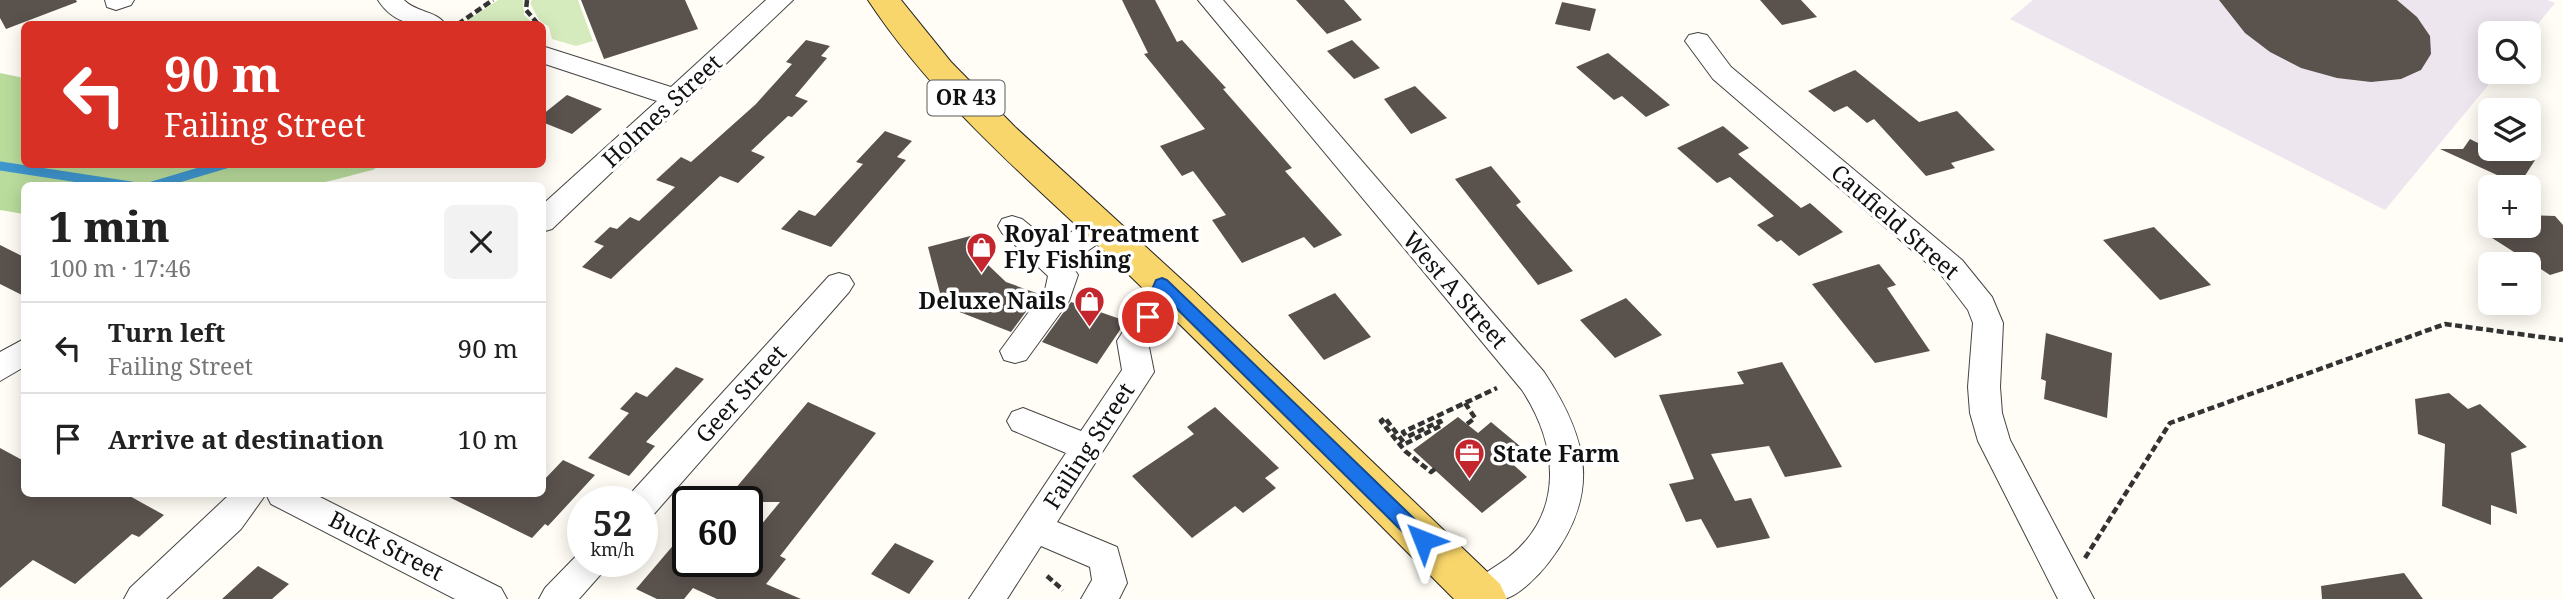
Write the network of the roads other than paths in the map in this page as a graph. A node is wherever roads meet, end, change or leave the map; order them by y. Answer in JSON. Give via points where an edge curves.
{"nodes":[{"id":1,"x":390,"y":0,"type":"edge"},
{"id":2,"x":781,"y":0,"type":"edge"},
{"id":3,"x":884,"y":0,"type":"edge"},
{"id":4,"x":1210,"y":0,"type":"edge"},
{"id":5,"x":424,"y":21,"type":"edge"},
{"id":6,"x":1698,"y":41,"type":"dead end"},
{"id":7,"x":546,"y":55,"type":"edge"},
{"id":8,"x":677,"y":99,"type":"junction"},
{"id":9,"x":546,"y":218,"type":"edge"},
{"id":10,"x":1013,"y":226,"type":"dead end"},
{"id":11,"x":1102,"y":227,"type":"junction"},
{"id":12,"x":1053,"y":260,"type":"junction"},
{"id":13,"x":839,"y":284,"type":"dead end"},
{"id":14,"x":1162,"y":284,"type":"junction"},
{"id":15,"x":1015,"y":351,"type":"dead end"},
{"id":16,"x":1023,"y":421,"type":"dead end"},
{"id":17,"x":1089,"y":448,"type":"junction"},
{"id":18,"x":658,"y":486,"type":"edge"},
{"id":19,"x":247,"y":497,"type":"edge"},
{"id":20,"x":289,"y":497,"type":"edge"},
{"id":21,"x":1034,"y":528,"type":"junction"},
{"id":22,"x":577,"y":577,"type":"edge"},
{"id":23,"x":2072,"y":592,"type":"edge"},
{"id":24,"x":1482,"y":598,"type":"edge"},
{"id":25,"x":142,"y":599,"type":"edge"},
{"id":26,"x":489,"y":599,"type":"edge"},
{"id":27,"x":557,"y":599,"type":"edge"},
{"id":28,"x":987,"y":599,"type":"edge"},
{"id":29,"x":1099,"y":599,"type":"edge"}],
"edges":[{"from":1,"to":5,"type":"street","via":[[403,14]]},
{"from":2,"to":8,"type":"street","name":"Holmes Street"},
{"from":3,"to":11,"type":"main road","number":"OR 43","via":[[911,39],[962,95]]},
{"from":4,"to":24,"type":"street","name":"West A Street","via":[[1500,341],[1553,411],[1567,446],[1569,468],[1556,523],[1534,556]]},
{"from":6,"to":23,"type":"street","name":"Caufield Street","via":[[1722,73],[1952,268],[1975,297],[1988,323],[1984,387],[1994,441]]},
{"from":7,"to":8,"type":"street"},
{"from":8,"to":9,"type":"street","name":"Holmes Street"},
{"from":10,"to":12,"type":"street"},
{"from":11,"to":12,"type":"street"},
{"from":11,"to":14,"type":"main road","number":"OR 43"},
{"from":12,"to":15,"type":"street","via":[[1063,275],[1059,293]]},
{"from":13,"to":18,"type":"street","name":"Geer Street"},
{"from":14,"to":17,"type":"street","name":"Failing Street","via":[[1132,341],[1138,372]]},
{"from":14,"to":24,"type":"main road","number":"OR 43"},
{"from":16,"to":17,"type":"street"},
{"from":17,"to":21,"type":"street","name":"Failing Street"},
{"from":19,"to":25,"type":"street"},
{"from":20,"to":26,"type":"street","name":"Buck Street"},
{"from":21,"to":28,"type":"street","name":"Failing Street"},
{"from":21,"to":29,"type":"street","via":[[1105,558],[1110,583]]},
{"from":22,"to":27,"type":"street"}]}
